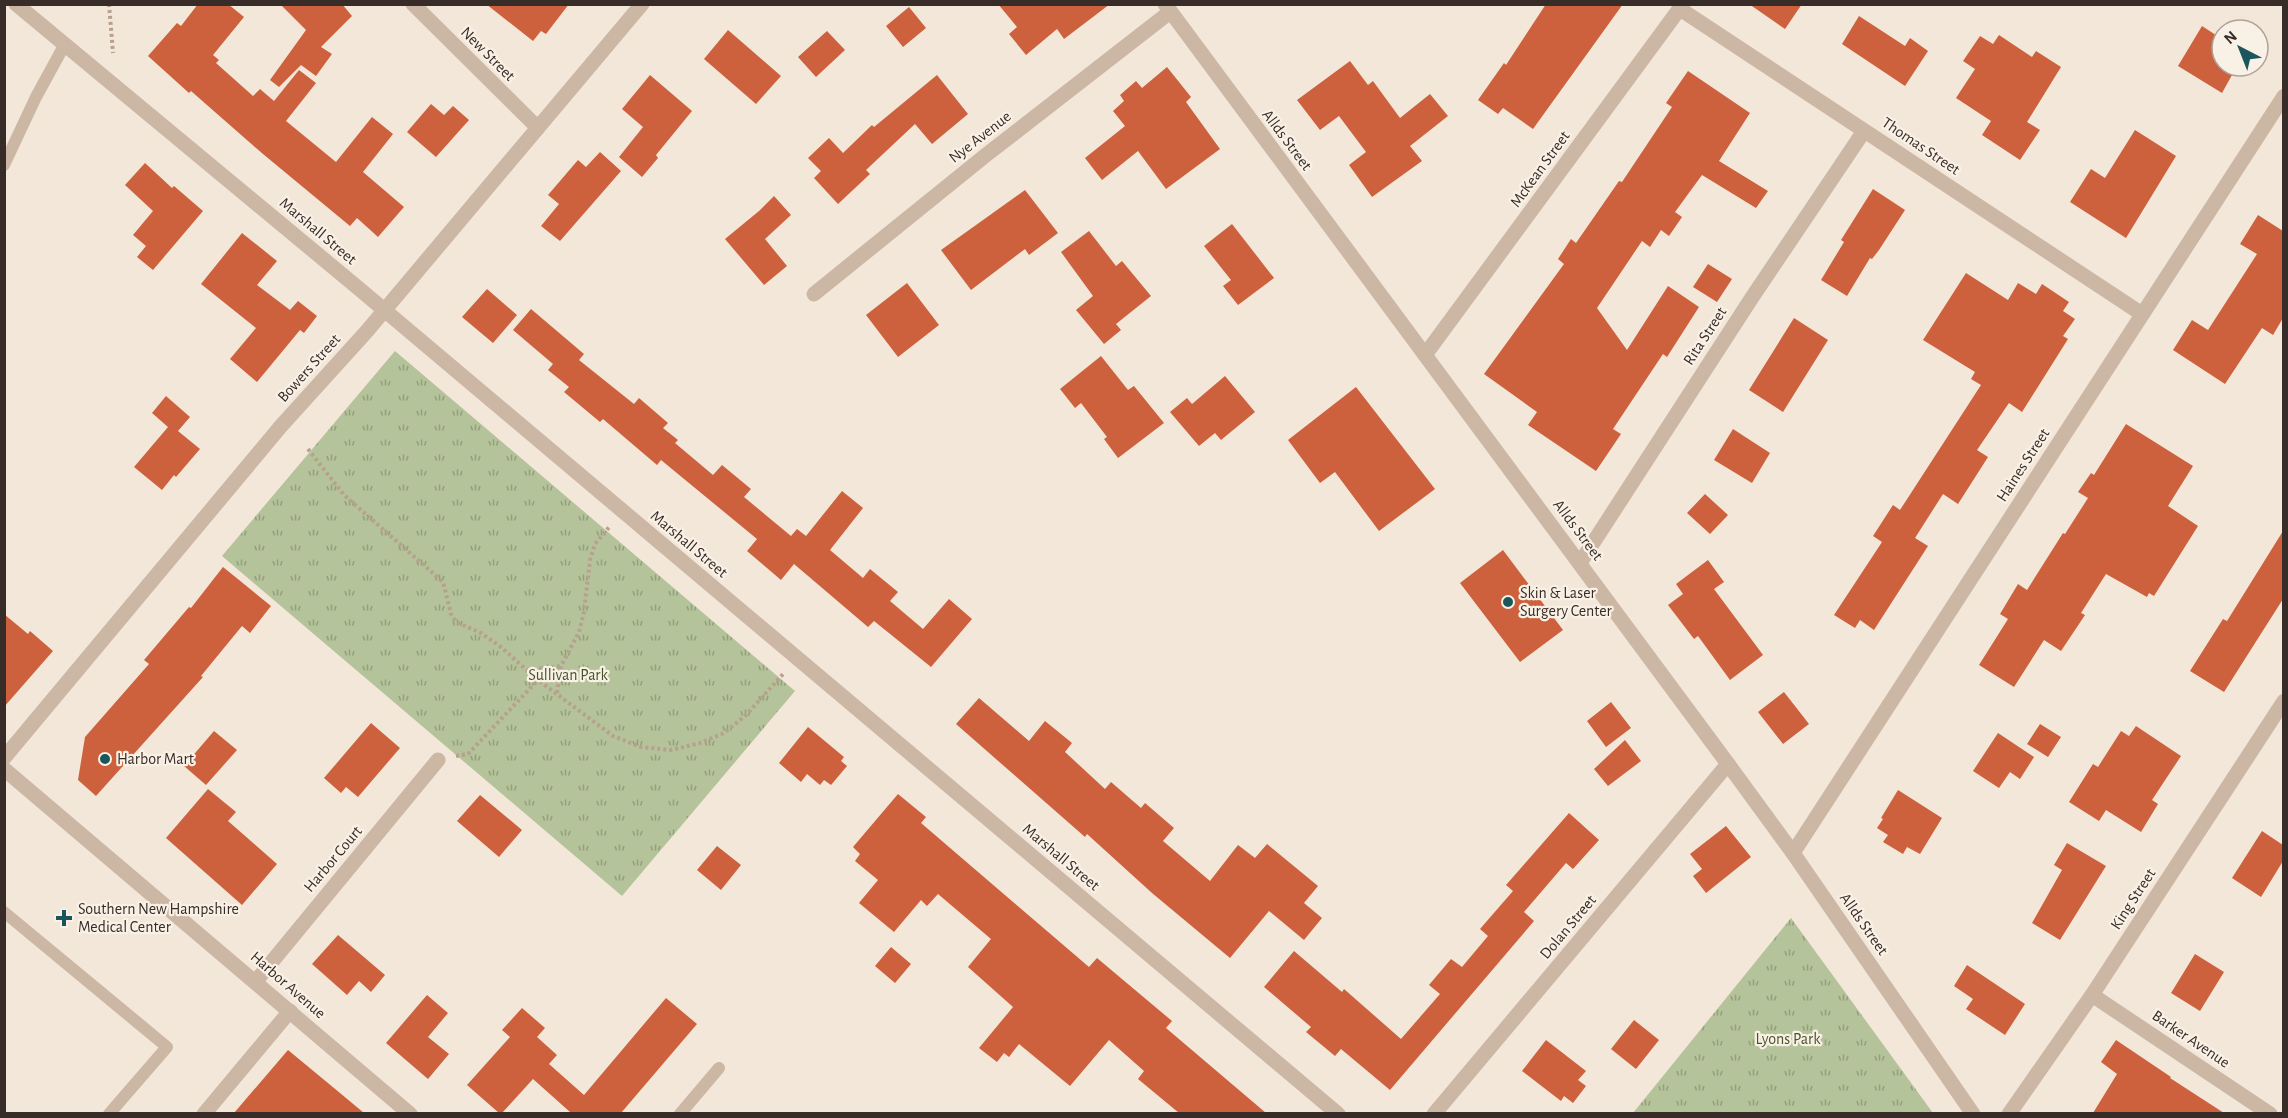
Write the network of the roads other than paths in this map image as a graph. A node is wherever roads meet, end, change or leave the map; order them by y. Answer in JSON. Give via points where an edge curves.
{"nodes":[{"id":1,"x":16,"y":4,"type":"edge"},
{"id":2,"x":413,"y":4,"type":"edge"},
{"id":3,"x":642,"y":4,"type":"edge"},
{"id":4,"x":1682,"y":7,"type":"edge"},
{"id":5,"x":1167,"y":8,"type":"edge"},
{"id":6,"x":65,"y":44,"type":"junction"},
{"id":7,"x":2283,"y":96,"type":"edge"},
{"id":8,"x":538,"y":128,"type":"junction"},
{"id":9,"x":1864,"y":131,"type":"junction"},
{"id":10,"x":4,"y":165,"type":"edge"},
{"id":11,"x":814,"y":294,"type":"dead end"},
{"id":12,"x":384,"y":310,"type":"junction"},
{"id":13,"x":2142,"y":314,"type":"junction"},
{"id":14,"x":1425,"y":356,"type":"junction"},
{"id":15,"x":1580,"y":563,"type":"junction"},
{"id":16,"x":2283,"y":701,"type":"edge"},
{"id":17,"x":4,"y":758,"type":"edge"},
{"id":18,"x":438,"y":760,"type":"road end"},
{"id":19,"x":1728,"y":764,"type":"junction"},
{"id":20,"x":4,"y":769,"type":"edge"},
{"id":21,"x":1793,"y":853,"type":"junction"},
{"id":22,"x":5,"y":916,"type":"edge"},
{"id":23,"x":256,"y":981,"type":"junction"},
{"id":24,"x":2092,"y":994,"type":"junction"},
{"id":25,"x":290,"y":1011,"type":"junction"},
{"id":26,"x":718,"y":1068,"type":"dead end"},
{"id":27,"x":109,"y":1113,"type":"edge"},
{"id":28,"x":204,"y":1113,"type":"edge"},
{"id":29,"x":410,"y":1113,"type":"edge"},
{"id":30,"x":680,"y":1113,"type":"edge"},
{"id":31,"x":1338,"y":1113,"type":"edge"},
{"id":32,"x":1434,"y":1113,"type":"edge"},
{"id":33,"x":1973,"y":1113,"type":"edge"},
{"id":34,"x":2009,"y":1113,"type":"edge"},
{"id":35,"x":2270,"y":1113,"type":"edge"}],
"edges":[{"from":1,"to":6,"type":"street","name":"Marshall Street"},
{"from":2,"to":8,"type":"street","name":"New Street"},
{"from":3,"to":8,"type":"street","name":"Bowers Street"},
{"from":4,"to":9,"type":"street","name":"Thomas Street"},
{"from":4,"to":14,"type":"street","name":"McKean Street"},
{"from":5,"to":11,"type":"street","name":"Nye Avenue"},
{"from":5,"to":14,"type":"street","name":"Allds Street"},
{"from":6,"to":10,"type":"lane"},
{"from":6,"to":12,"type":"street","name":"Marshall Street"},
{"from":7,"to":13,"type":"street","name":"Haines Street"},
{"from":8,"to":12,"type":"street","name":"Bowers Street"},
{"from":9,"to":13,"type":"street","name":"Thomas Street"},
{"from":9,"to":15,"type":"street","name":"Rita Street"},
{"from":12,"to":17,"type":"street","name":"Bowers Street","via":[[281,426]]},
{"from":12,"to":31,"type":"street","name":"Marshall Street"},
{"from":13,"to":21,"type":"street","name":"Haines Street"},
{"from":14,"to":15,"type":"street","name":"Allds Street"},
{"from":15,"to":19,"type":"street","name":"Allds Street"},
{"from":16,"to":24,"type":"street","name":"King Street"},
{"from":18,"to":23,"type":"street","name":"Harbor Court"},
{"from":19,"to":21,"type":"street","name":"Allds Street"},
{"from":19,"to":32,"type":"street","name":"Dolan Street"},
{"from":20,"to":23,"type":"street","name":"Harbor Avenue"},
{"from":21,"to":33,"type":"street","name":"Allds Street"},
{"from":22,"to":27,"type":"lane","via":[[167,1047]]},
{"from":23,"to":25,"type":"street","name":"Harbor Avenue"},
{"from":24,"to":34,"type":"street","name":"King Street"},
{"from":24,"to":35,"type":"street","name":"Barker Avenue"},
{"from":25,"to":28,"type":"street"},
{"from":25,"to":29,"type":"street","name":"Harbor Avenue"},
{"from":26,"to":30,"type":"lane"}]}
